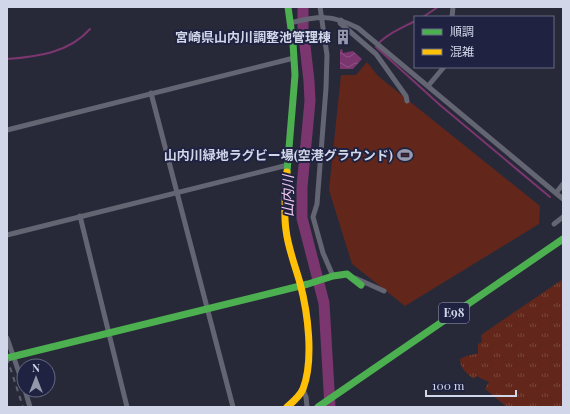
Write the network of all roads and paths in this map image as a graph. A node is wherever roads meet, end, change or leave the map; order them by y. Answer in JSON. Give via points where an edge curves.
{"nodes":[{"id":1,"x":288,"y":7,"type":"edge"},
{"id":2,"x":320,"y":7,"type":"edge"},
{"id":3,"x":320,"y":17,"type":"junction"},
{"id":4,"x":341,"y":20,"type":"junction"},
{"id":5,"x":293,"y":22,"type":"junction"},
{"id":6,"x":294,"y":58,"type":"junction"},
{"id":7,"x":443,"y":68,"type":"edge"},
{"id":8,"x":428,"y":86,"type":"junction"},
{"id":9,"x":151,"y":94,"type":"junction"},
{"id":10,"x":407,"y":101,"type":"dead end"},
{"id":11,"x":7,"y":130,"type":"edge"},
{"id":12,"x":288,"y":165,"type":"junction"},
{"id":13,"x":563,"y":184,"type":"edge"},
{"id":14,"x":178,"y":192,"type":"junction"},
{"id":15,"x":556,"y":193,"type":"junction"},
{"id":16,"x":563,"y":199,"type":"edge"},
{"id":17,"x":80,"y":216,"type":"junction"},
{"id":18,"x":563,"y":217,"type":"edge"},
{"id":19,"x":554,"y":224,"type":"dead end"},
{"id":20,"x":7,"y":235,"type":"edge"},
{"id":21,"x":563,"y":239,"type":"edge"},
{"id":22,"x":347,"y":274,"type":"junction"},
{"id":23,"x":331,"y":277,"type":"junction"},
{"id":24,"x":304,"y":284,"type":"junction"},
{"id":25,"x":361,"y":285,"type":"dead end"},
{"id":26,"x":384,"y":291,"type":"dead end"},
{"id":27,"x":207,"y":308,"type":"junction"},
{"id":28,"x":109,"y":334,"type":"junction"},
{"id":29,"x":7,"y":338,"type":"edge"},
{"id":30,"x":10,"y":357,"type":"edge"},
{"id":31,"x":16,"y":371,"type":"edge"},
{"id":32,"x":302,"y":390,"type":"junction"},
{"id":33,"x":127,"y":407,"type":"edge"},
{"id":34,"x":233,"y":407,"type":"edge"},
{"id":35,"x":287,"y":407,"type":"edge"},
{"id":36,"x":306,"y":407,"type":"edge"},
{"id":37,"x":318,"y":407,"type":"edge"}],
"edges":[{"from":1,"to":5,"type":"street"},
{"from":2,"to":3,"type":"street"},
{"from":3,"to":4,"type":"street"},
{"from":3,"to":5,"type":"street"},
{"from":3,"to":23,"type":"street","via":[[327,55],[326,88],[317,204],[313,217]]},
{"from":4,"to":8,"type":"street","via":[[358,28]]},
{"from":4,"to":10,"type":"street","via":[[340,23],[376,54]]},
{"from":5,"to":6,"type":"street"},
{"from":6,"to":9,"type":"street"},
{"from":6,"to":12,"type":"street","via":[[294,96]]},
{"from":7,"to":8,"type":"street"},
{"from":8,"to":15,"type":"street"},
{"from":9,"to":11,"type":"street"},
{"from":9,"to":14,"type":"street"},
{"from":12,"to":14,"type":"street"},
{"from":12,"to":24,"type":"street","via":[[286,230]]},
{"from":13,"to":15,"type":"street"},
{"from":14,"to":17,"type":"street"},
{"from":14,"to":27,"type":"street"},
{"from":15,"to":16,"type":"street"},
{"from":17,"to":20,"type":"street"},
{"from":17,"to":28,"type":"street"},
{"from":18,"to":19,"type":"street"},
{"from":21,"to":37,"type":"street","number":"E98"},
{"from":22,"to":23,"type":"street"},
{"from":22,"to":25,"type":"street"},
{"from":22,"to":26,"type":"street"},
{"from":23,"to":24,"type":"street"},
{"from":24,"to":27,"type":"street"},
{"from":24,"to":32,"type":"street","via":[[309,357],[308,372]]},
{"from":27,"to":28,"type":"street"},
{"from":27,"to":34,"type":"street"},
{"from":28,"to":30,"type":"street"},
{"from":28,"to":33,"type":"street"},
{"from":29,"to":30,"type":"street"},
{"from":30,"to":31,"type":"street"},
{"from":32,"to":35,"type":"street"},
{"from":32,"to":36,"type":"street","via":[[306,397]]}]}
